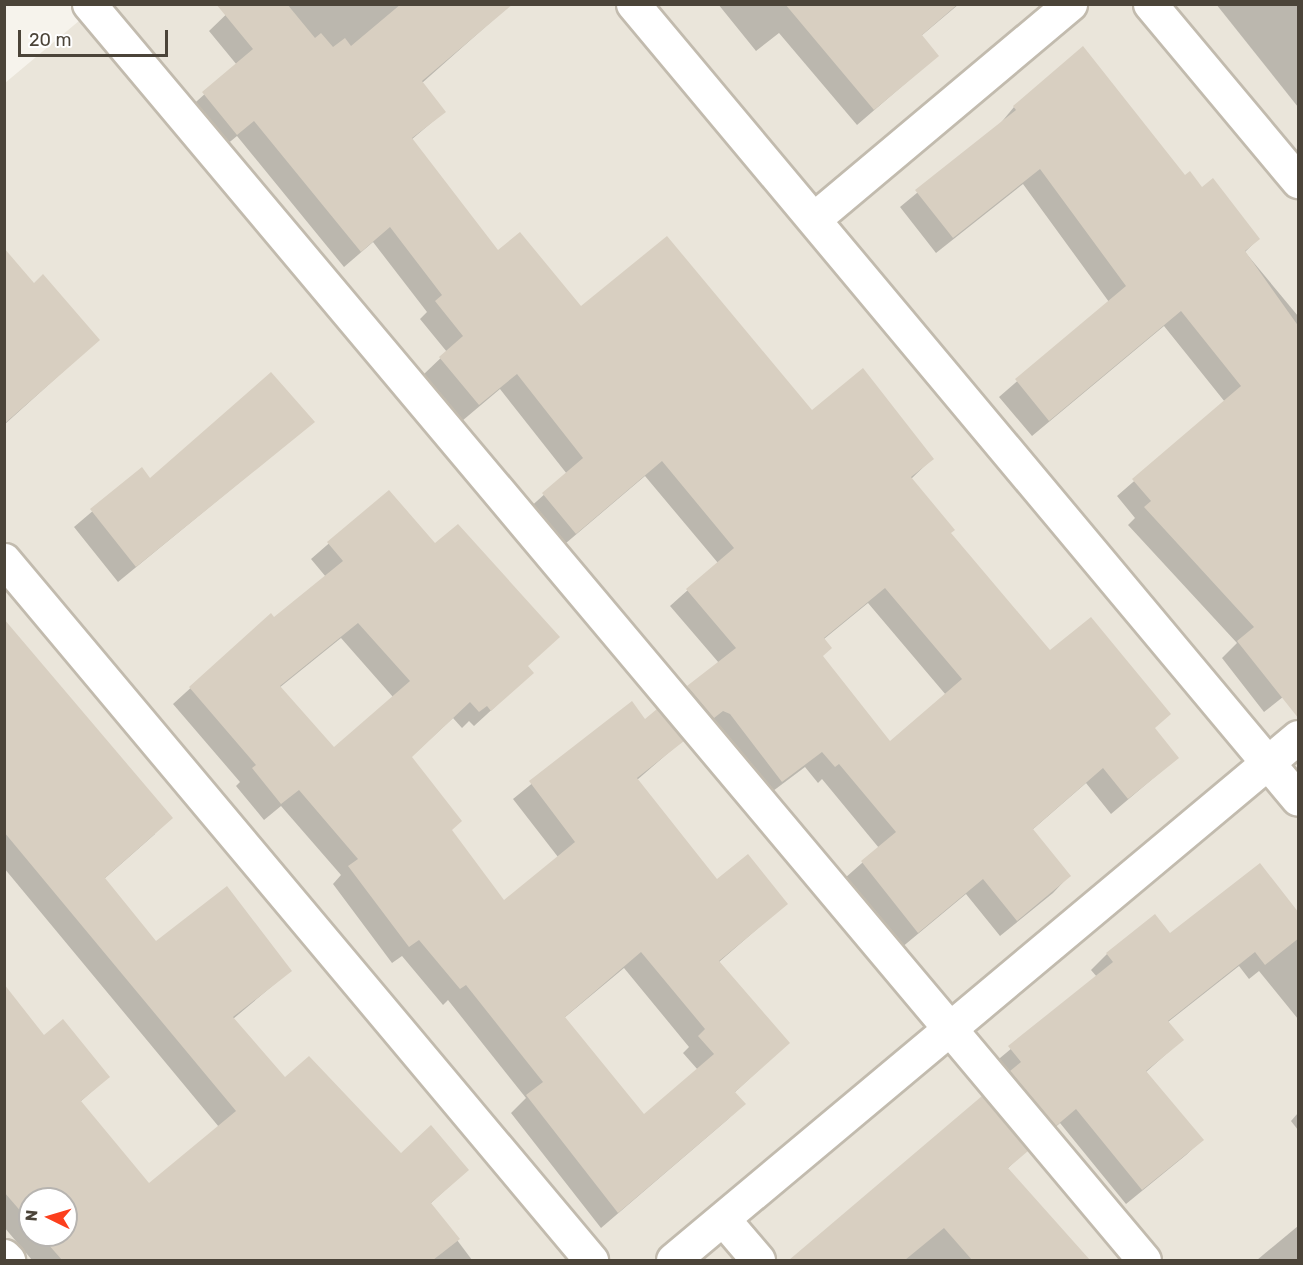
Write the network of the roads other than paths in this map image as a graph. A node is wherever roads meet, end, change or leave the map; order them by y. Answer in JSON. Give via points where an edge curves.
{"nodes":[{"id":1,"x":89,"y":4,"type":"edge"},
{"id":2,"x":633,"y":4,"type":"edge"},
{"id":3,"x":1070,"y":4,"type":"edge"},
{"id":4,"x":1150,"y":4,"type":"edge"},
{"id":5,"x":1299,"y":181,"type":"edge"},
{"id":6,"x":815,"y":218,"type":"junction"},
{"id":7,"x":4,"y":560,"type":"edge"},
{"id":8,"x":1299,"y":737,"type":"edge"},
{"id":9,"x":1268,"y":762,"type":"junction"},
{"id":10,"x":1299,"y":799,"type":"edge"},
{"id":11,"x":951,"y":1032,"type":"junction"},
{"id":12,"x":723,"y":1219,"type":"junction"},
{"id":13,"x":4,"y":1256,"type":"edge"},
{"id":14,"x":8,"y":1260,"type":"edge"},
{"id":15,"x":591,"y":1260,"type":"edge"},
{"id":16,"x":673,"y":1260,"type":"edge"},
{"id":17,"x":758,"y":1260,"type":"edge"},
{"id":18,"x":1144,"y":1260,"type":"edge"}],
"edges":[{"from":1,"to":11,"type":"street"},
{"from":2,"to":6,"type":"street"},
{"from":3,"to":6,"type":"street"},
{"from":4,"to":5,"type":"street"},
{"from":6,"to":9,"type":"street"},
{"from":7,"to":15,"type":"street"},
{"from":8,"to":9,"type":"street"},
{"from":9,"to":10,"type":"street"},
{"from":9,"to":11,"type":"street"},
{"from":11,"to":12,"type":"street"},
{"from":11,"to":18,"type":"street"},
{"from":12,"to":16,"type":"street"},
{"from":12,"to":17,"type":"street"},
{"from":13,"to":14,"type":"street"}]}
